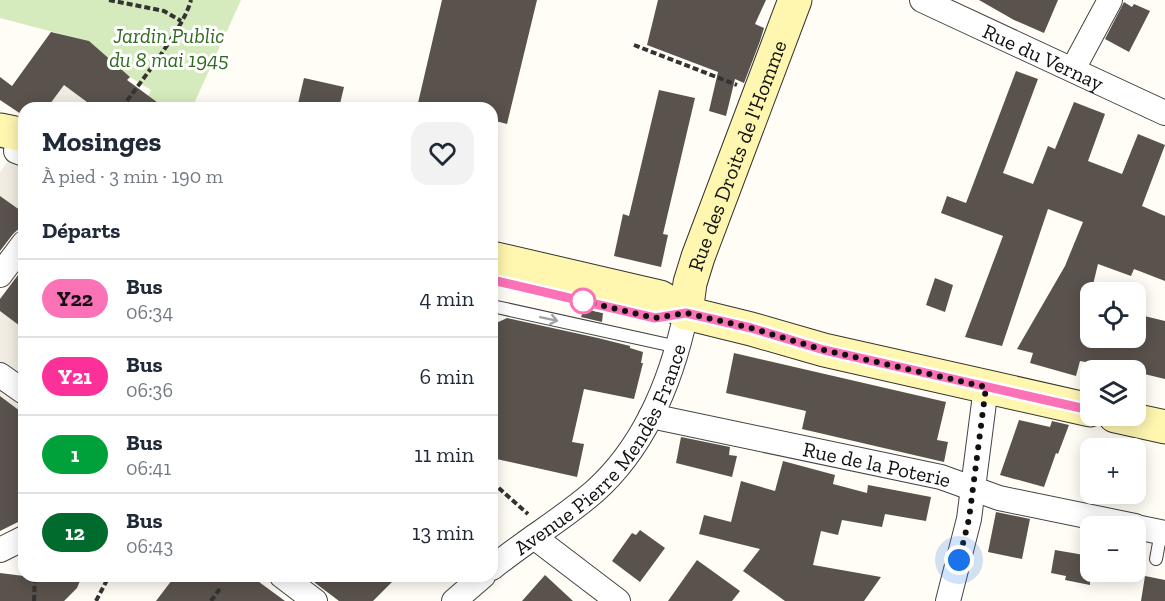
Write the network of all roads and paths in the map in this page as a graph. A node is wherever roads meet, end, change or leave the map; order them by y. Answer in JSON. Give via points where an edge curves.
{"nodes":[{"id":1,"x":109,"y":0,"type":"edge"},
{"id":2,"x":191,"y":0,"type":"edge"},
{"id":3,"x":795,"y":0,"type":"edge"},
{"id":4,"x":1110,"y":0,"type":"edge"},
{"id":5,"x":928,"y":1,"type":"edge"},
{"id":6,"x":181,"y":21,"type":"junction"},
{"id":7,"x":634,"y":45,"type":"dead end"},
{"id":8,"x":1073,"y":69,"type":"junction"},
{"id":9,"x":760,"y":94,"type":"junction"},
{"id":10,"x":126,"y":102,"type":"edge"},
{"id":11,"x":1165,"y":113,"type":"edge"},
{"id":12,"x":498,"y":259,"type":"edge"},
{"id":13,"x":498,"y":281,"type":"edge"},
{"id":14,"x":498,"y":307,"type":"edge"},
{"id":15,"x":686,"y":313,"type":"junction"},
{"id":16,"x":678,"y":348,"type":"junction"},
{"id":17,"x":0,"y":375,"type":"edge"},
{"id":18,"x":986,"y":387,"type":"junction"},
{"id":19,"x":18,"y":388,"type":"edge"},
{"id":20,"x":1080,"y":408,"type":"edge"},
{"id":21,"x":651,"y":416,"type":"junction"},
{"id":22,"x":1146,"y":423,"type":"edge"},
{"id":23,"x":1165,"y":427,"type":"edge"},
{"id":24,"x":498,"y":488,"type":"edge"},
{"id":25,"x":973,"y":488,"type":"junction"},
{"id":26,"x":1086,"y":516,"type":"edge"},
{"id":27,"x":1146,"y":528,"type":"edge"},
{"id":28,"x":1163,"y":532,"type":"edge"},
{"id":29,"x":538,"y":533,"type":"junction"},
{"id":30,"x":18,"y":541,"type":"edge"},
{"id":31,"x":0,"y":550,"type":"edge"},
{"id":32,"x":1156,"y":559,"type":"dead end"},
{"id":33,"x":498,"y":563,"type":"edge"},
{"id":34,"x":35,"y":582,"type":"edge"},
{"id":35,"x":106,"y":582,"type":"edge"},
{"id":36,"x":290,"y":582,"type":"edge"},
{"id":37,"x":476,"y":582,"type":"edge"},
{"id":38,"x":221,"y":587,"type":"dead end"},
{"id":39,"x":34,"y":601,"type":"edge"},
{"id":40,"x":96,"y":601,"type":"edge"},
{"id":41,"x":210,"y":601,"type":"edge"},
{"id":42,"x":315,"y":601,"type":"edge"},
{"id":43,"x":454,"y":601,"type":"edge"},
{"id":44,"x":618,"y":601,"type":"edge"},
{"id":45,"x":948,"y":601,"type":"edge"}],
"edges":[{"from":1,"to":6,"type":"path","via":[[164,10]]},
{"from":2,"to":6,"type":"path"},
{"from":3,"to":9,"type":"main road","name":"Rue des Droits de l'Homme"},
{"from":4,"to":8,"type":"street"},
{"from":5,"to":8,"type":"street","name":"Rue du Vernay"},
{"from":6,"to":10,"type":"path"},
{"from":7,"to":9,"type":"path"},
{"from":8,"to":11,"type":"street","name":"Rue du Vernay"},
{"from":9,"to":15,"type":"main road","name":"Rue des Droits de l'Homme","via":[[698,257]]},
{"from":12,"to":15,"type":"main road","via":[[660,297]]},
{"from":13,"to":15,"type":"main road","via":[[655,318]]},
{"from":14,"to":16,"type":"lane","one_way":true},
{"from":15,"to":16,"type":"street","name":"Avenue Pierre Mendès France"},
{"from":15,"to":18,"type":"main road"},
{"from":16,"to":21,"type":"street","name":"Avenue Pierre Mendès France"},
{"from":17,"to":19,"type":"street"},
{"from":18,"to":20,"type":"main road"},
{"from":18,"to":25,"type":"street"},
{"from":21,"to":25,"type":"street","name":"Rue de la Poterie","via":[[941,477]]},
{"from":21,"to":29,"type":"street","name":"Avenue Pierre Mendès France","via":[[622,462],[602,484]]},
{"from":22,"to":23,"type":"main road"},
{"from":24,"to":29,"type":"path","via":[[514,500]]},
{"from":25,"to":26,"type":"street","name":"Rue de la Poterie","via":[[999,498]]},
{"from":25,"to":45,"type":"street"},
{"from":27,"to":28,"type":"street","name":"Rue de la Poterie"},
{"from":28,"to":32,"type":"lane"},
{"from":29,"to":33,"type":"street","name":"Avenue Pierre Mendès France"},
{"from":29,"to":44,"type":"street"},
{"from":30,"to":31,"type":"street"},
{"from":34,"to":39,"type":"path"},
{"from":35,"to":40,"type":"path"},
{"from":36,"to":42,"type":"street"},
{"from":37,"to":43,"type":"street"},
{"from":38,"to":41,"type":"path"}]}
